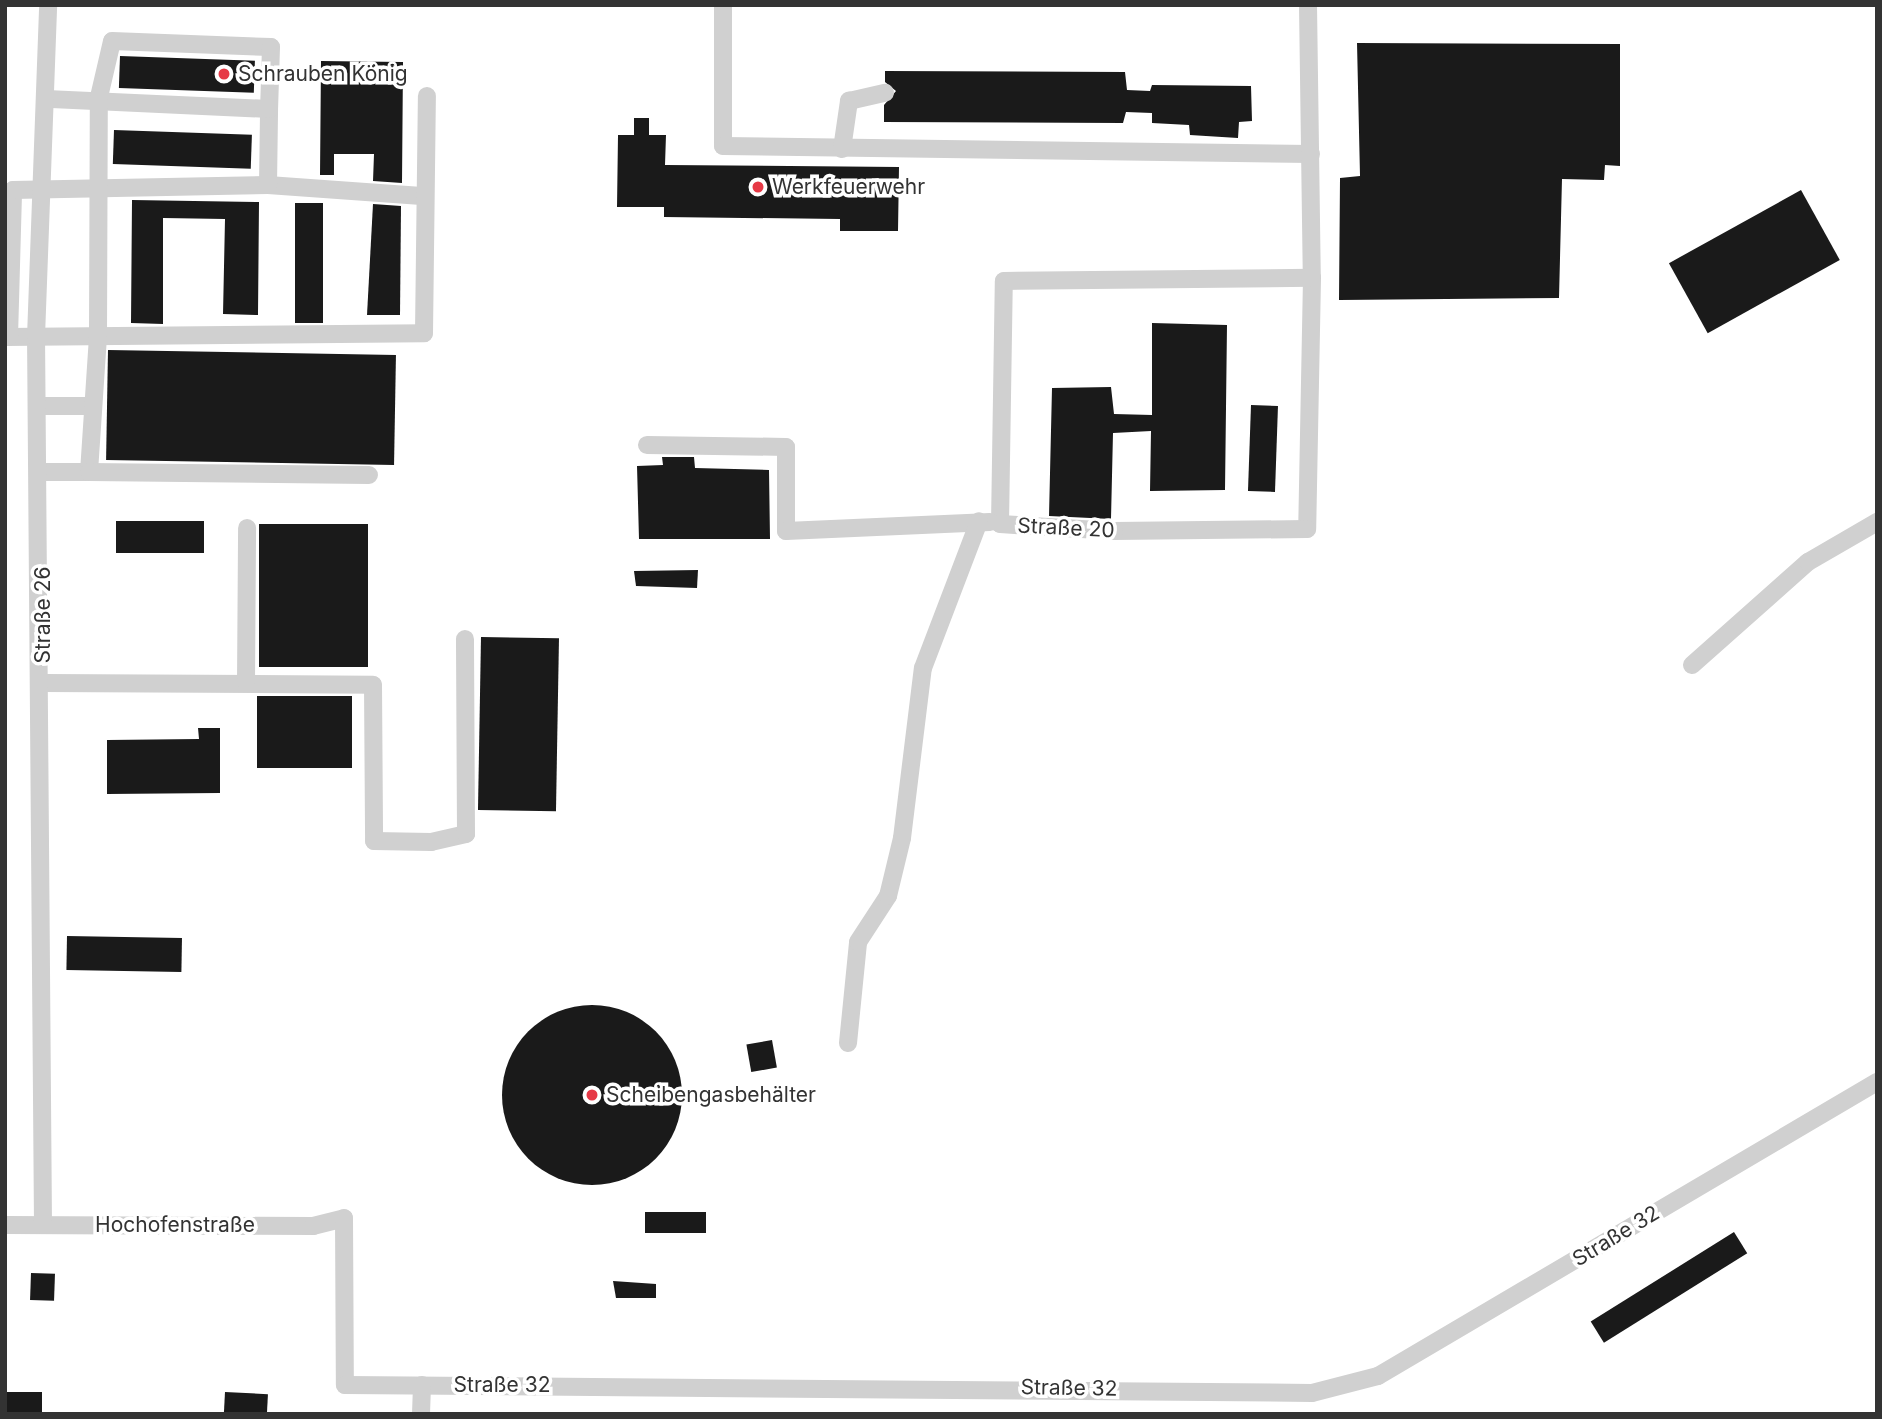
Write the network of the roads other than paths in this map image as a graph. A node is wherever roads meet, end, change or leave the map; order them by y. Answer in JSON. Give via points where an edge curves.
{"nodes":[{"id":1,"x":48,"y":5,"type":"edge"},
{"id":2,"x":723,"y":5,"type":"edge"},
{"id":3,"x":1308,"y":5,"type":"edge"},
{"id":4,"x":884,"y":93,"type":"dead end"},
{"id":5,"x":427,"y":96,"type":"dead end"},
{"id":6,"x":99,"y":97,"type":"junction"},
{"id":7,"x":46,"y":99,"type":"junction"},
{"id":8,"x":269,"y":109,"type":"junction"},
{"id":9,"x":842,"y":149,"type":"junction"},
{"id":10,"x":1311,"y":154,"type":"junction"},
{"id":11,"x":268,"y":185,"type":"junction"},
{"id":12,"x":97,"y":187,"type":"junction"},
{"id":13,"x":42,"y":190,"type":"junction"},
{"id":14,"x":422,"y":196,"type":"junction"},
{"id":15,"x":1312,"y":278,"type":"junction"},
{"id":16,"x":98,"y":336,"type":"junction"},
{"id":17,"x":7,"y":337,"type":"edge"},
{"id":18,"x":36,"y":337,"type":"junction"},
{"id":19,"x":38,"y":406,"type":"junction"},
{"id":20,"x":92,"y":406,"type":"junction"},
{"id":21,"x":647,"y":444,"type":"dead end"},
{"id":22,"x":42,"y":472,"type":"junction"},
{"id":23,"x":89,"y":472,"type":"junction"},
{"id":24,"x":369,"y":475,"type":"dead end"},
{"id":25,"x":979,"y":520,"type":"junction"},
{"id":26,"x":1877,"y":522,"type":"edge"},
{"id":27,"x":1000,"y":524,"type":"junction"},
{"id":28,"x":247,"y":528,"type":"dead end"},
{"id":29,"x":465,"y":639,"type":"dead end"},
{"id":30,"x":1692,"y":665,"type":"dead end"},
{"id":31,"x":43,"y":683,"type":"junction"},
{"id":32,"x":246,"y":683,"type":"junction"},
{"id":33,"x":848,"y":1043,"type":"dead end"},
{"id":34,"x":1877,"y":1082,"type":"edge"},
{"id":35,"x":344,"y":1218,"type":"joint"},
{"id":36,"x":5,"y":1225,"type":"edge"},
{"id":37,"x":43,"y":1225,"type":"junction"},
{"id":38,"x":422,"y":1385,"type":"junction"},
{"id":39,"x":421,"y":1414,"type":"edge"}],
"edges":[{"from":1,"to":7,"type":"street","name":"Straße 26"},
{"from":2,"to":9,"type":"street","via":[[723,146]]},
{"from":3,"to":10,"type":"street","name":"Straße 20"},
{"from":4,"to":9,"type":"street","via":[[849,102]]},
{"from":5,"to":14,"type":"street"},
{"from":6,"to":7,"type":"street"},
{"from":6,"to":8,"type":"street","via":[[116,106]]},
{"from":6,"to":8,"type":"street","via":[[112,41],[271,47]]},
{"from":6,"to":12,"type":"street"},
{"from":7,"to":13,"type":"street","name":"Straße 26"},
{"from":8,"to":11,"type":"street"},
{"from":9,"to":10,"type":"street"},
{"from":10,"to":15,"type":"street","name":"Straße 20"},
{"from":11,"to":12,"type":"street"},
{"from":11,"to":14,"type":"street"},
{"from":12,"to":13,"type":"street"},
{"from":12,"to":16,"type":"street"},
{"from":13,"to":17,"type":"street","via":[[13,190]]},
{"from":13,"to":18,"type":"street","name":"Straße 26"},
{"from":14,"to":16,"type":"street","via":[[424,333]]},
{"from":15,"to":27,"type":"street","name":"Straße 20","via":[[1004,281]]},
{"from":15,"to":27,"type":"street","name":"Straße 20","via":[[1307,529],[1114,531]]},
{"from":16,"to":18,"type":"street"},
{"from":16,"to":20,"type":"street"},
{"from":17,"to":18,"type":"street"},
{"from":18,"to":19,"type":"street","name":"Straße 26"},
{"from":19,"to":20,"type":"street"},
{"from":19,"to":22,"type":"street","name":"Straße 26"},
{"from":20,"to":23,"type":"street"},
{"from":21,"to":25,"type":"street","via":[[786,447],[786,531]]},
{"from":22,"to":23,"type":"street"},
{"from":22,"to":31,"type":"street","name":"Straße 26"},
{"from":23,"to":24,"type":"street"},
{"from":25,"to":27,"type":"street"},
{"from":25,"to":33,"type":"street","via":[[923,668],[902,838],[888,896],[858,942]]},
{"from":26,"to":30,"type":"street","via":[[1808,562]]},
{"from":28,"to":32,"type":"street"},
{"from":29,"to":32,"type":"street","via":[[466,834],[431,842],[374,841],[373,685]]},
{"from":31,"to":32,"type":"street"},
{"from":31,"to":37,"type":"street","name":"Straße 26"},
{"from":34,"to":38,"type":"street","name":"Straße 32","via":[[1349,1388],[1312,1393]]},
{"from":35,"to":37,"type":"street","name":"Hochofenstraße","via":[[313,1226]]},
{"from":35,"to":38,"type":"street","name":"Straße 32","via":[[345,1385]]},
{"from":36,"to":37,"type":"street","name":"Hochofenstraße"},
{"from":38,"to":39,"type":"street"}]}
